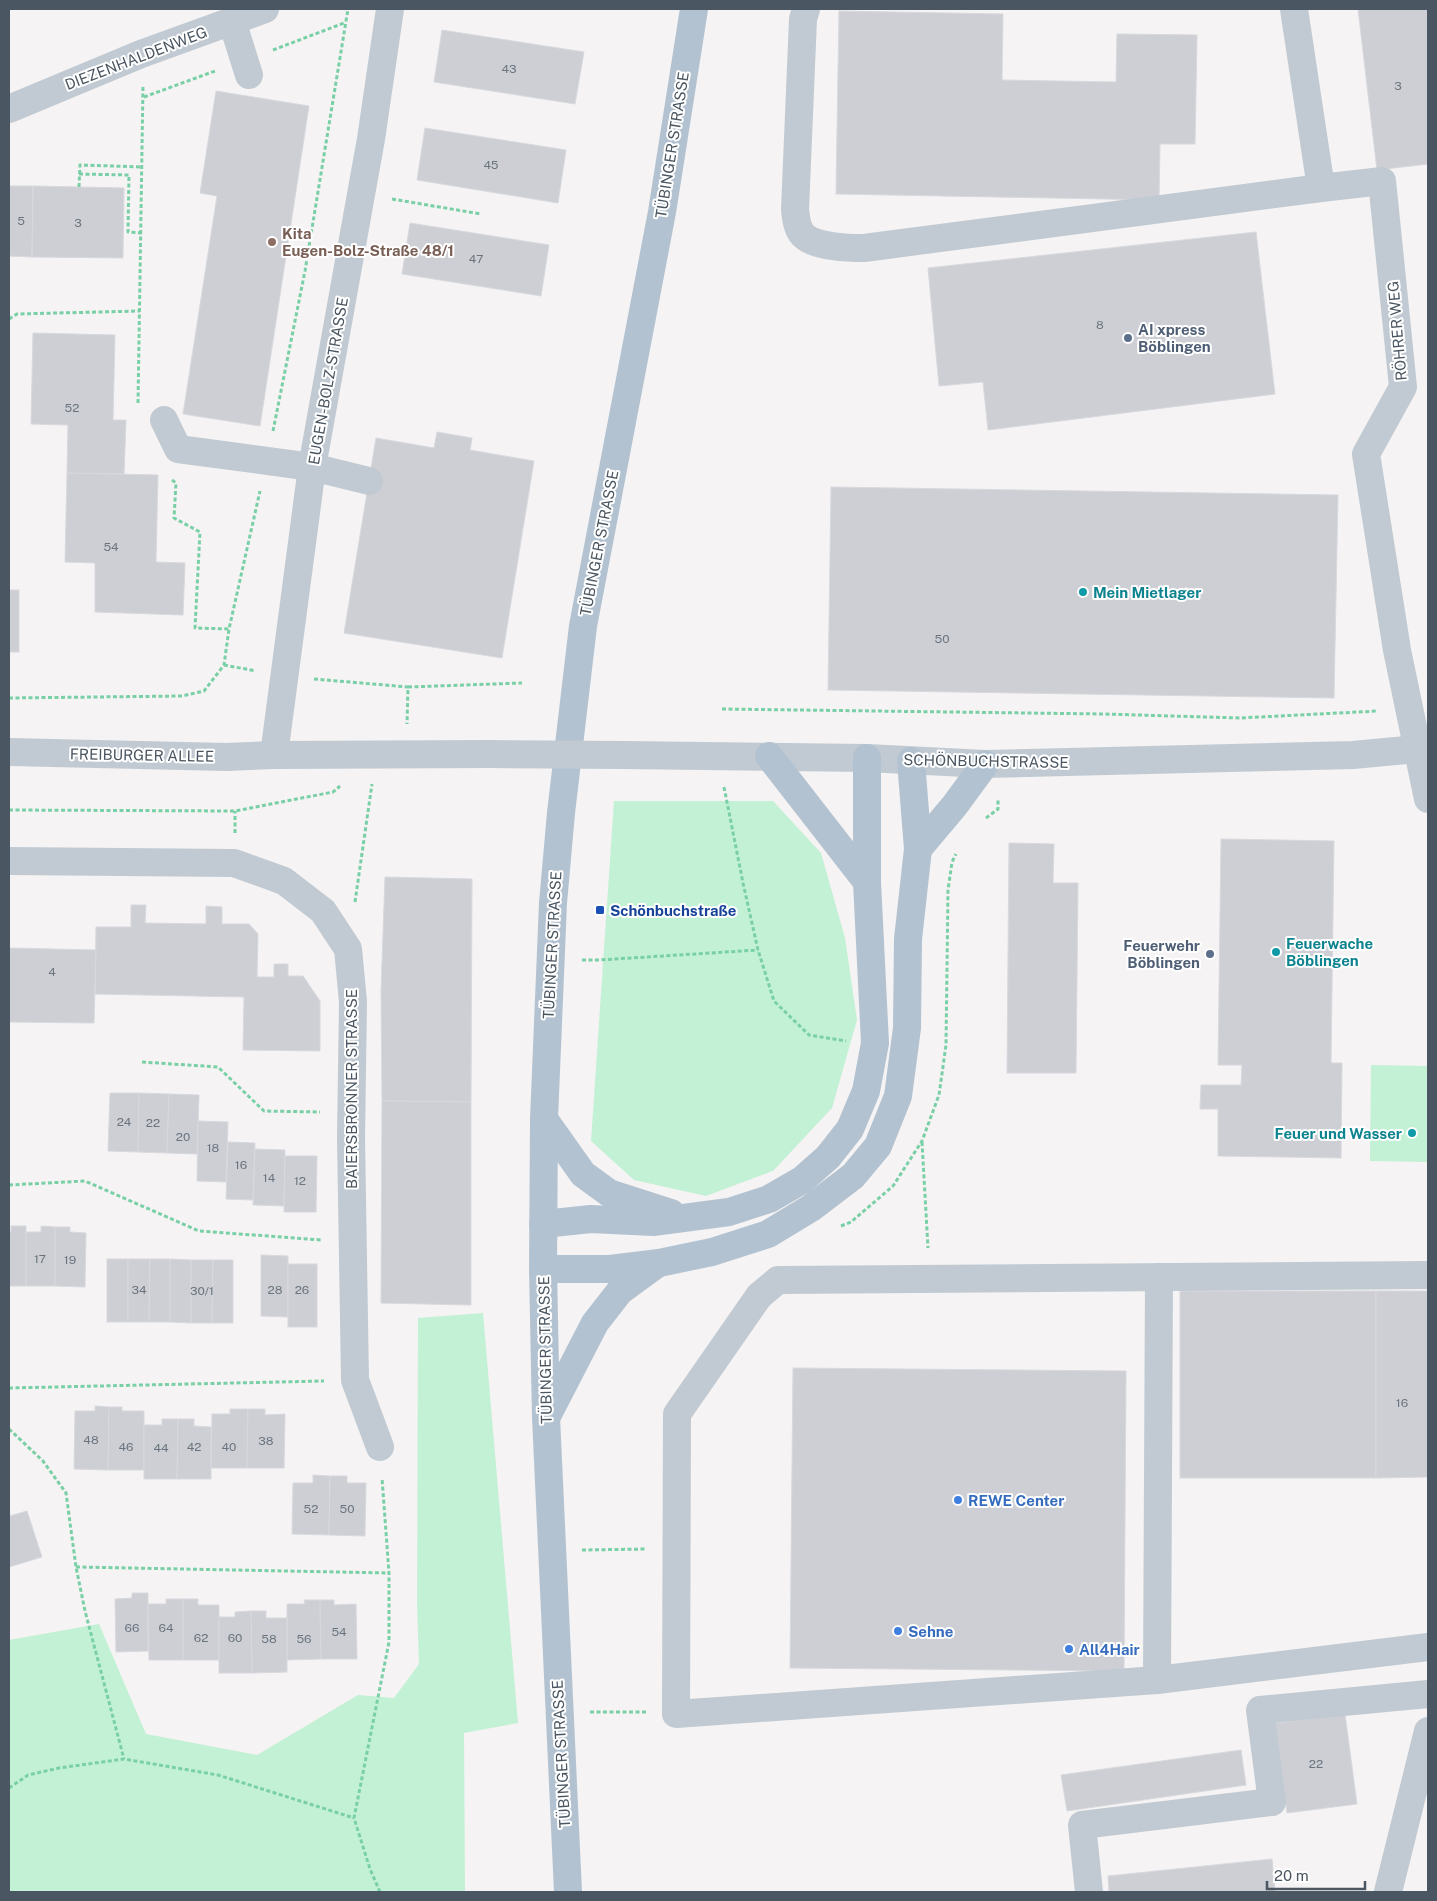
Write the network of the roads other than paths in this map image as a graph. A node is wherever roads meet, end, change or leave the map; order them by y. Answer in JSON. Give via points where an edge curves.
{"nodes":[{"id":1,"x":265,"y":9,"type":"edge"},
{"id":2,"x":390,"y":9,"type":"edge"},
{"id":3,"x":694,"y":9,"type":"edge"},
{"id":4,"x":806,"y":9,"type":"edge"},
{"id":5,"x":1294,"y":9,"type":"edge"},
{"id":6,"x":232,"y":21,"type":"junction"},
{"id":7,"x":250,"y":75,"type":"dead end"},
{"id":8,"x":9,"y":109,"type":"edge"},
{"id":9,"x":1321,"y":188,"type":"junction"},
{"id":10,"x":164,"y":420,"type":"dead end"},
{"id":11,"x":312,"y":467,"type":"junction"},
{"id":12,"x":369,"y":481,"type":"dead end"},
{"id":13,"x":1422,"y":749,"type":"edge"},
{"id":14,"x":9,"y":752,"type":"edge"},
{"id":15,"x":274,"y":755,"type":"junction"},
{"id":16,"x":769,"y":756,"type":"junction"},
{"id":17,"x":867,"y":758,"type":"junction"},
{"id":18,"x":911,"y":761,"type":"junction"},
{"id":19,"x":992,"y":764,"type":"junction"},
{"id":20,"x":1428,"y":799,"type":"edge"},
{"id":21,"x":918,"y":849,"type":"junction"},
{"id":22,"x":9,"y":861,"type":"edge"},
{"id":23,"x":867,"y":882,"type":"junction"},
{"id":24,"x":544,"y":1119,"type":"junction"},
{"id":25,"x":684,"y":1217,"type":"junction"},
{"id":26,"x":543,"y":1224,"type":"junction"},
{"id":27,"x":659,"y":1263,"type":"junction"},
{"id":28,"x":543,"y":1270,"type":"junction"},
{"id":29,"x":1428,"y":1275,"type":"edge"},
{"id":30,"x":1159,"y":1277,"type":"junction"},
{"id":31,"x":546,"y":1417,"type":"junction"},
{"id":32,"x":380,"y":1447,"type":"road end"},
{"id":33,"x":1428,"y":1647,"type":"edge"},
{"id":34,"x":1157,"y":1680,"type":"junction"},
{"id":35,"x":1428,"y":1694,"type":"edge"},
{"id":36,"x":1428,"y":1731,"type":"edge"},
{"id":37,"x":568,"y":1892,"type":"edge"},
{"id":38,"x":1089,"y":1892,"type":"edge"},
{"id":39,"x":1388,"y":1892,"type":"edge"}],
"edges":[{"from":1,"to":6,"type":"street","name":"DIEZENHALDENWEG"},
{"from":2,"to":11,"type":"street","name":"EUGEN-BOLZ-STRASSE","via":[[372,139]]},
{"from":3,"to":24,"type":"main road","name":"TÜBINGER STRASSE","via":[[662,212],[583,626],[553,903]]},
{"from":4,"to":9,"type":"street","via":[[795,210],[804,236],[818,242],[837,248],[864,248]]},
{"from":5,"to":9,"type":"street"},
{"from":6,"to":7,"type":"street"},
{"from":6,"to":8,"type":"street","name":"DIEZENHALDENWEG","via":[[141,54]]},
{"from":9,"to":13,"type":"street","name":"RÖHRER WEG","via":[[1382,181],[1403,387],[1366,454],[1397,650],[1409,709]]},
{"from":10,"to":11,"type":"street","via":[[178,448]]},
{"from":11,"to":12,"type":"street"},
{"from":11,"to":15,"type":"street","name":"EUGEN-BOLZ-STRASSE"},
{"from":13,"to":19,"type":"street","name":"SCHÖNBUCHSTRASSE","via":[[1323,756]]},
{"from":13,"to":20,"type":"street","name":"RÖHRER WEG"},
{"from":14,"to":15,"type":"street","name":"FREIBURGER ALLEE","via":[[227,757]]},
{"from":15,"to":16,"type":"street","name":"SCHÖNBUCHSTRASSE","bridge":true},
{"from":16,"to":17,"type":"street","name":"SCHÖNBUCHSTRASSE"},
{"from":16,"to":23,"type":"main road"},
{"from":17,"to":18,"type":"street","name":"SCHÖNBUCHSTRASSE"},
{"from":17,"to":23,"type":"main road"},
{"from":18,"to":19,"type":"street","name":"SCHÖNBUCHSTRASSE"},
{"from":18,"to":21,"type":"main road"},
{"from":19,"to":21,"type":"main road"},
{"from":21,"to":27,"type":"main road","via":[[908,939],[907,1028],[898,1096],[878,1146],[853,1176],[811,1208],[768,1234],[712,1252]]},
{"from":22,"to":32,"type":"street","name":"BAIERSBRONNER STRASSE","via":[[234,863],[284,880],[323,910],[348,949],[353,1002],[354,1380]]},
{"from":23,"to":25,"type":"main road","via":[[875,1043],[866,1091],[850,1128],[828,1157],[802,1180],[769,1199],[729,1212]]},
{"from":24,"to":25,"type":"main road","via":[[583,1174],[610,1193]]},
{"from":24,"to":26,"type":"main road","name":"TÜBINGER STRASSE"},
{"from":25,"to":26,"type":"main road","via":[[653,1222],[591,1219]]},
{"from":26,"to":28,"type":"main road","name":"TÜBINGER STRASSE"},
{"from":27,"to":28,"type":"main road","via":[[610,1269]]},
{"from":27,"to":31,"type":"main road","via":[[620,1291],[595,1323]]},
{"from":28,"to":31,"type":"main road","name":"TÜBINGER STRASSE"},
{"from":29,"to":30,"type":"street"},
{"from":30,"to":34,"type":"street"},
{"from":30,"to":34,"type":"street","via":[[778,1280],[759,1296],[677,1414],[676,1714],[1002,1680]]},
{"from":31,"to":37,"type":"main road","name":"TÜBINGER STRASSE"},
{"from":33,"to":34,"type":"street"},
{"from":35,"to":38,"type":"street","via":[[1260,1710],[1272,1802],[1082,1825]]},
{"from":36,"to":39,"type":"street"}]}
